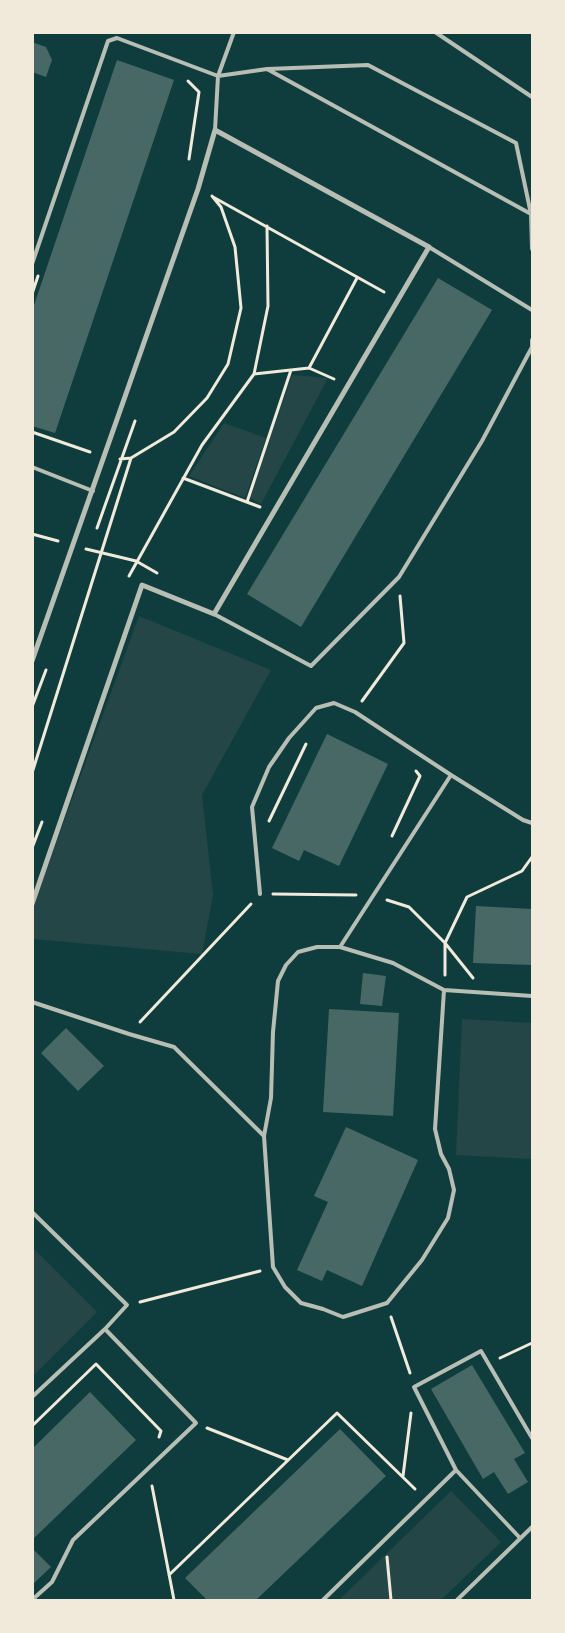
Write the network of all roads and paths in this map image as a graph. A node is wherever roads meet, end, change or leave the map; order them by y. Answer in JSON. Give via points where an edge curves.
{"nodes":[{"id":1,"x":234,"y":32,"type":"edge"},
{"id":2,"x":435,"y":32,"type":"edge"},
{"id":3,"x":267,"y":70,"type":"junction"},
{"id":4,"x":218,"y":76,"type":"junction"},
{"id":5,"x":185,"y":78,"type":"dead end"},
{"id":6,"x":532,"y":97,"type":"edge"},
{"id":7,"x":215,"y":130,"type":"junction"},
{"id":8,"x":188,"y":165,"type":"dead end"},
{"id":9,"x":531,"y":214,"type":"junction"},
{"id":10,"x":266,"y":226,"type":"junction"},
{"id":11,"x":429,"y":247,"type":"junction"},
{"id":12,"x":532,"y":249,"type":"edge"},
{"id":13,"x":32,"y":264,"type":"edge"},
{"id":14,"x":39,"y":275,"type":"dead end"},
{"id":15,"x":357,"y":277,"type":"junction"},
{"id":16,"x":32,"y":294,"type":"edge"},
{"id":17,"x":398,"y":300,"type":"junction"},
{"id":18,"x":532,"y":310,"type":"edge"},
{"id":19,"x":532,"y":340,"type":"edge"},
{"id":20,"x":309,"y":368,"type":"junction"},
{"id":21,"x":291,"y":370,"type":"junction"},
{"id":22,"x":339,"y":372,"type":"dead end"},
{"id":23,"x":254,"y":374,"type":"junction"},
{"id":24,"x":334,"y":379,"type":"junction"},
{"id":25,"x":347,"y":386,"type":"junction"},
{"id":26,"x":32,"y":432,"type":"edge"},
{"id":27,"x":105,"y":458,"type":"junction"},
{"id":28,"x":131,"y":458,"type":"junction"},
{"id":29,"x":32,"y":467,"type":"edge"},
{"id":30,"x":183,"y":478,"type":"junction"},
{"id":31,"x":79,"y":486,"type":"junction"},
{"id":32,"x":93,"y":491,"type":"junction"},
{"id":33,"x":266,"y":499,"type":"dead end"},
{"id":34,"x":246,"y":502,"type":"junction"},
{"id":35,"x":136,"y":561,"type":"junction"},
{"id":36,"x":160,"y":574,"type":"dead end"},
{"id":37,"x":128,"y":577,"type":"dead end"},
{"id":38,"x":399,"y":577,"type":"junction"},
{"id":39,"x":214,"y":614,"type":"junction"},
{"id":40,"x":32,"y":662,"type":"edge"},
{"id":41,"x":355,"y":712,"type":"junction"},
{"id":42,"x":306,"y":743,"type":"dead end"},
{"id":43,"x":415,"y":770,"type":"dead end"},
{"id":44,"x":32,"y":773,"type":"edge"},
{"id":45,"x":451,"y":775,"type":"junction"},
{"id":46,"x":42,"y":820,"type":"dead end"},
{"id":47,"x":532,"y":823,"type":"edge"},
{"id":48,"x":269,"y":829,"type":"dead end"},
{"id":49,"x":388,"y":844,"type":"dead end"},
{"id":50,"x":32,"y":848,"type":"edge"},
{"id":51,"x":532,"y":857,"type":"edge"},
{"id":52,"x":273,"y":885,"type":"dead end"},
{"id":53,"x":260,"y":894,"type":"junction"},
{"id":54,"x":273,"y":894,"type":"junction"},
{"id":55,"x":374,"y":896,"type":"junction"},
{"id":56,"x":32,"y":904,"type":"edge"},
{"id":57,"x":445,"y":943,"type":"junction"},
{"id":58,"x":340,"y":947,"type":"junction"},
{"id":59,"x":444,"y":990,"type":"junction"},
{"id":60,"x":485,"y":993,"type":"junction"},
{"id":61,"x":532,"y":996,"type":"edge"},
{"id":62,"x":32,"y":1002,"type":"edge"},
{"id":63,"x":129,"y":1034,"type":"junction"},
{"id":64,"x":264,"y":1136,"type":"junction"},
{"id":65,"x":33,"y":1213,"type":"edge"},
{"id":66,"x":273,"y":1267,"type":"junction"},
{"id":67,"x":126,"y":1305,"type":"junction"},
{"id":68,"x":104,"y":1329,"type":"junction"},
{"id":69,"x":532,"y":1343,"type":"edge"},
{"id":70,"x":488,"y":1363,"type":"junction"},
{"id":71,"x":32,"y":1397,"type":"edge"},
{"id":72,"x":196,"y":1423,"type":"junction"},
{"id":73,"x":32,"y":1426,"type":"edge"},
{"id":74,"x":532,"y":1438,"type":"edge"},
{"id":75,"x":158,"y":1440,"type":"dead end"},
{"id":76,"x":288,"y":1460,"type":"junction"},
{"id":77,"x":148,"y":1468,"type":"junction"},
{"id":78,"x":456,"y":1470,"type":"junction"},
{"id":79,"x":413,"y":1512,"type":"junction"},
{"id":80,"x":532,"y":1527,"type":"edge"},
{"id":81,"x":520,"y":1538,"type":"junction"},
{"id":82,"x":386,"y":1539,"type":"junction"},
{"id":83,"x":169,"y":1575,"type":"junction"},
{"id":84,"x":32,"y":1600,"type":"edge"},
{"id":85,"x":174,"y":1600,"type":"edge"},
{"id":86,"x":322,"y":1600,"type":"edge"},
{"id":87,"x":391,"y":1600,"type":"edge"},
{"id":88,"x":458,"y":1600,"type":"edge"}],
"edges":[{"from":1,"to":4,"type":"lane"},
{"from":2,"to":6,"type":"lane"},
{"from":3,"to":4,"type":"lane"},
{"from":3,"to":9,"type":"lane"},
{"from":3,"to":9,"type":"lane","via":[[368,66],[516,143]]},
{"from":4,"to":7,"type":"lane"},
{"from":4,"to":13,"type":"lane","via":[[117,38],[108,41]]},
{"from":5,"to":8,"type":"path","via":[[199,92]]},
{"from":7,"to":11,"type":"street"},
{"from":7,"to":27,"type":"street","via":[[198,189]]},
{"from":9,"to":12,"type":"lane"},
{"from":10,"to":15,"type":"path"},
{"from":10,"to":23,"type":"path","via":[[268,306]]},
{"from":10,"to":28,"type":"path","via":[[210,195],[221,207],[235,247],[241,308],[228,364],[207,398],[174,432]]},
{"from":11,"to":17,"type":"street"},
{"from":11,"to":18,"type":"lane"},
{"from":14,"to":16,"type":"path"},
{"from":15,"to":17,"type":"path"},
{"from":15,"to":20,"type":"path"},
{"from":17,"to":25,"type":"street"},
{"from":19,"to":38,"type":"lane","via":[[532,347],[482,441]]},
{"from":20,"to":21,"type":"path"},
{"from":20,"to":24,"type":"path"},
{"from":21,"to":23,"type":"path"},
{"from":21,"to":34,"type":"path"},
{"from":22,"to":24,"type":"path"},
{"from":23,"to":30,"type":"path","via":[[202,445]]},
{"from":24,"to":25,"type":"path"},
{"from":25,"to":39,"type":"street"},
{"from":26,"to":31,"type":"path","via":[[92,453]]},
{"from":27,"to":28,"type":"path"},
{"from":27,"to":32,"type":"street"},
{"from":28,"to":44,"type":"path"},
{"from":29,"to":31,"type":"lane"},
{"from":30,"to":34,"type":"path"},
{"from":30,"to":35,"type":"path"},
{"from":31,"to":32,"type":"lane"},
{"from":32,"to":40,"type":"street"},
{"from":33,"to":34,"type":"path","via":[[261,508]]},
{"from":35,"to":36,"type":"path"},
{"from":35,"to":37,"type":"path"},
{"from":38,"to":39,"type":"lane","via":[[311,666]]},
{"from":38,"to":41,"type":"path","via":[[404,643]]},
{"from":39,"to":56,"type":"street","via":[[142,585]]},
{"from":41,"to":45,"type":"lane"},
{"from":41,"to":53,"type":"lane","via":[[334,703],[316,708],[269,767],[252,807]]},
{"from":42,"to":48,"type":"path","via":[[269,820]]},
{"from":43,"to":49,"type":"path","via":[[420,776]]},
{"from":45,"to":47,"type":"lane"},
{"from":45,"to":55,"type":"lane"},
{"from":46,"to":50,"type":"path"},
{"from":51,"to":57,"type":"path","via":[[522,871],[467,896]]},
{"from":52,"to":54,"type":"path"},
{"from":53,"to":54,"type":"path"},
{"from":53,"to":63,"type":"path"},
{"from":54,"to":55,"type":"path"},
{"from":55,"to":57,"type":"path","via":[[409,907]]},
{"from":55,"to":58,"type":"lane"},
{"from":57,"to":59,"type":"path"},
{"from":57,"to":60,"type":"path"},
{"from":58,"to":59,"type":"lane","via":[[393,963]]},
{"from":58,"to":64,"type":"lane","via":[[317,947],[298,952],[278,981],[272,1098]]},
{"from":59,"to":60,"type":"lane"},
{"from":59,"to":66,"type":"lane","via":[[435,1129],[454,1190],[448,1218],[428,1252],[386,1303],[343,1317],[301,1304]]},
{"from":60,"to":61,"type":"lane"},
{"from":62,"to":63,"type":"lane"},
{"from":63,"to":64,"type":"lane","via":[[174,1047]]},
{"from":64,"to":66,"type":"lane"},
{"from":65,"to":67,"type":"lane"},
{"from":66,"to":67,"type":"path"},
{"from":67,"to":68,"type":"lane"},
{"from":68,"to":71,"type":"lane"},
{"from":68,"to":72,"type":"lane"},
{"from":69,"to":70,"type":"path"},
{"from":70,"to":74,"type":"lane"},
{"from":70,"to":78,"type":"lane","via":[[481,1351],[414,1387]]},
{"from":72,"to":76,"type":"path"},
{"from":72,"to":77,"type":"lane"},
{"from":73,"to":75,"type":"path","via":[[96,1364],[161,1431]]},
{"from":76,"to":79,"type":"path","via":[[336,1413],[415,1489]]},
{"from":76,"to":83,"type":"path"},
{"from":77,"to":83,"type":"path"},
{"from":77,"to":84,"type":"lane","via":[[73,1540],[52,1582]]},
{"from":78,"to":79,"type":"lane"},
{"from":78,"to":81,"type":"lane"},
{"from":79,"to":82,"type":"lane"},
{"from":80,"to":81,"type":"lane"},
{"from":81,"to":88,"type":"lane"},
{"from":82,"to":86,"type":"lane"},
{"from":82,"to":87,"type":"path"},
{"from":83,"to":85,"type":"path"}]}
